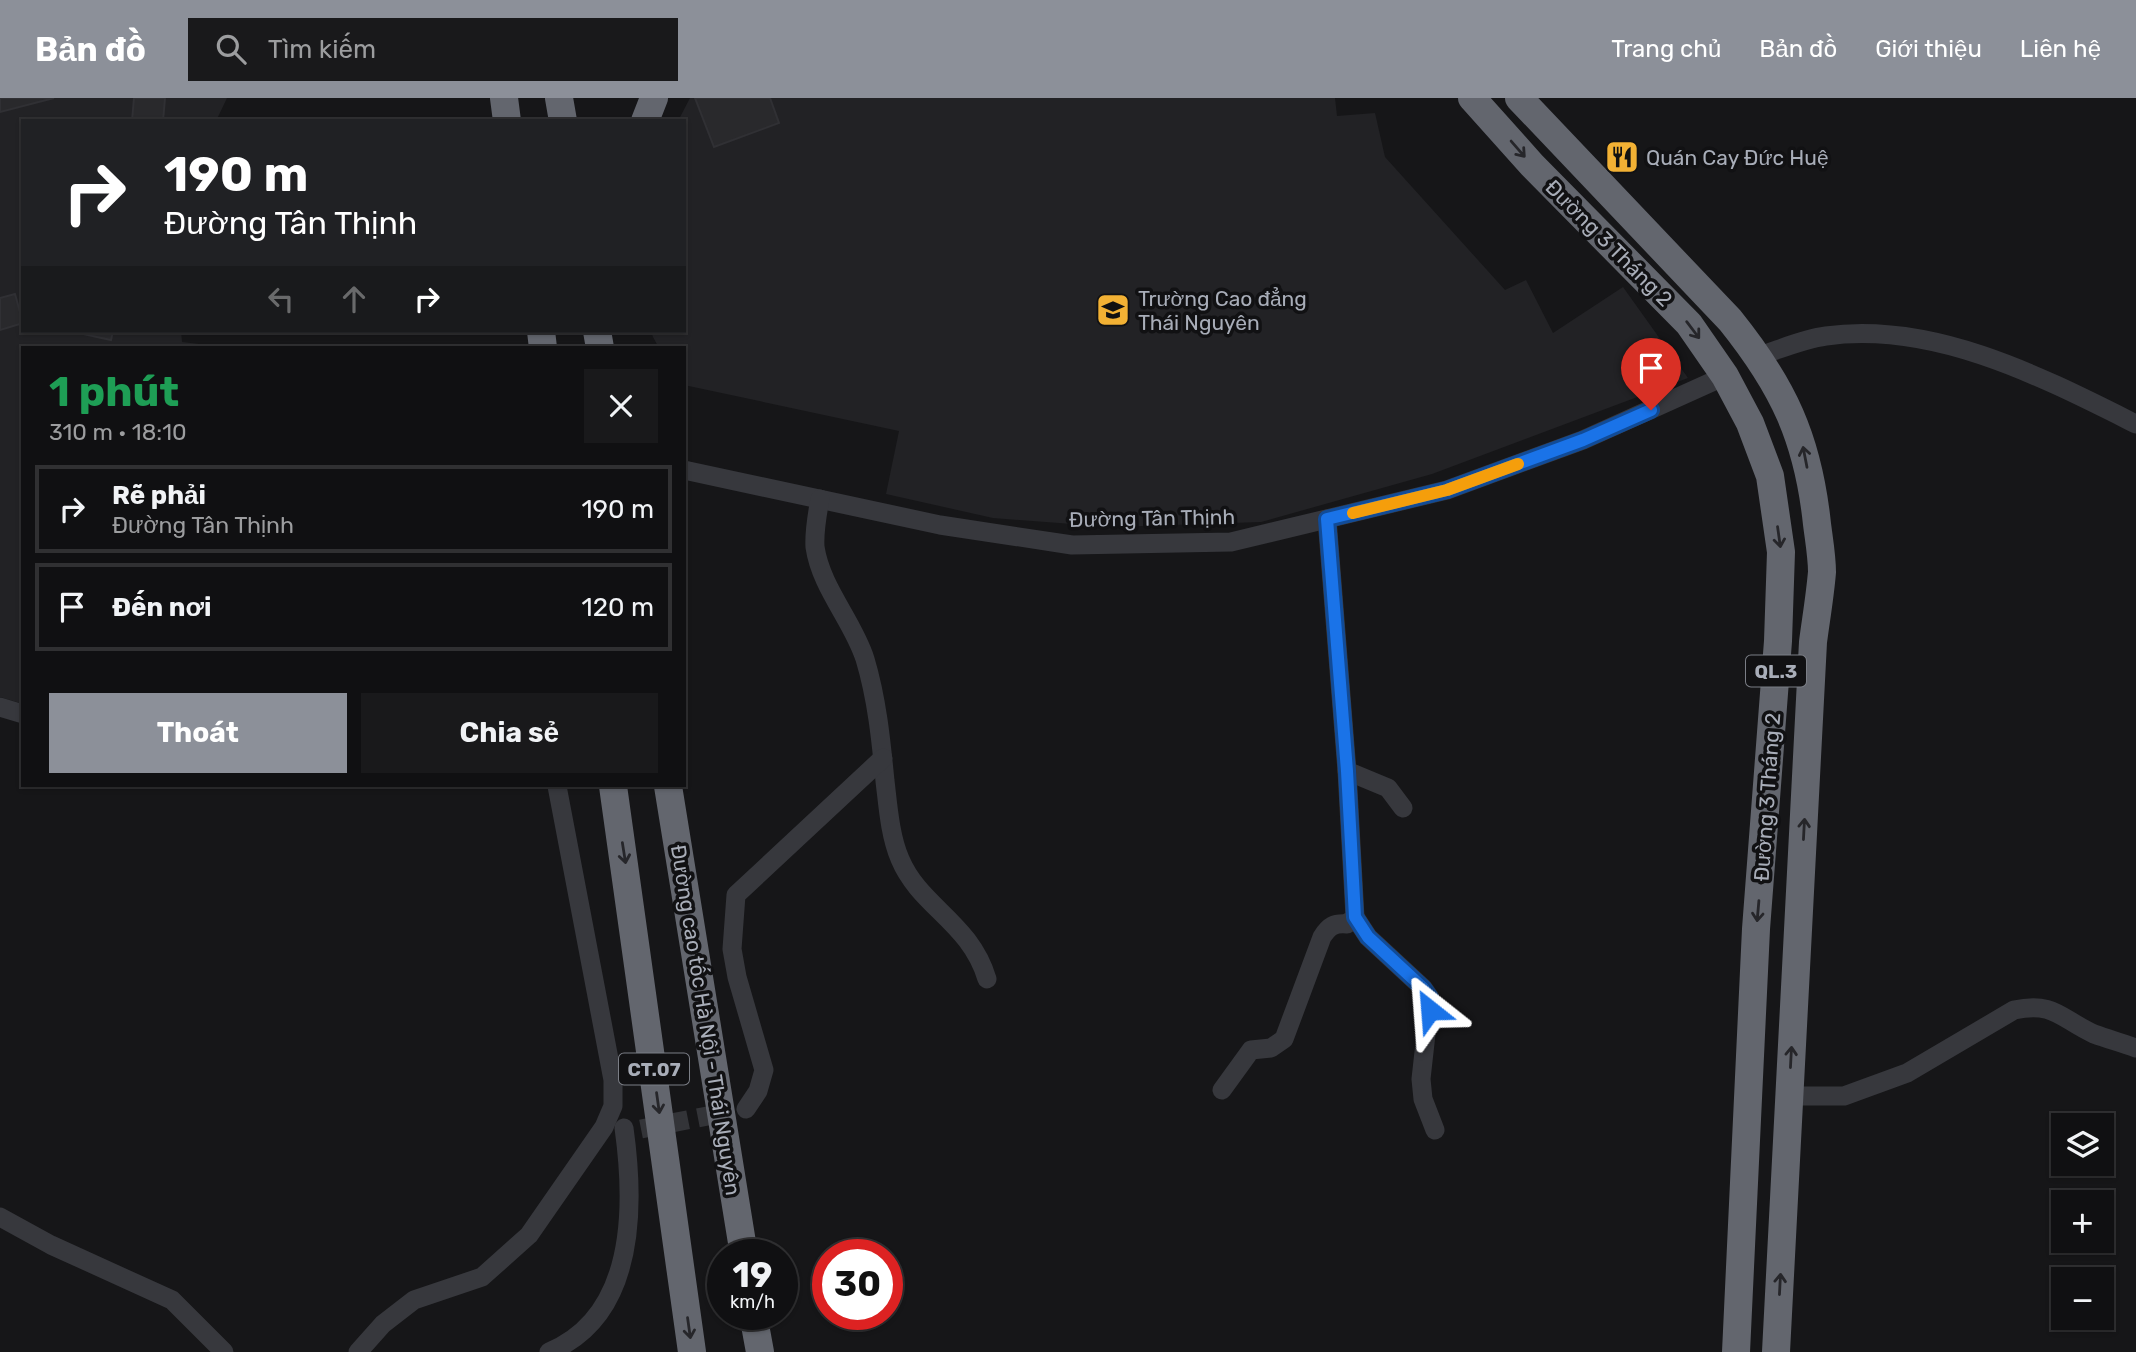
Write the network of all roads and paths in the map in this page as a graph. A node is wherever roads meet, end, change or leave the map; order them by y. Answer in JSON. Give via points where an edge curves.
{"nodes":[{"id":1,"x":504,"y":98,"type":"edge"},
{"id":2,"x":559,"y":98,"type":"edge"},
{"id":3,"x":654,"y":98,"type":"edge"},
{"id":4,"x":1472,"y":98,"type":"edge"},
{"id":5,"x":1519,"y":98,"type":"edge"},
{"id":6,"x":507,"y":119,"type":"edge"},
{"id":7,"x":563,"y":119,"type":"edge"},
{"id":8,"x":646,"y":119,"type":"edge"},
{"id":9,"x":1759,"y":356,"type":"junction"},
{"id":10,"x":1725,"y":376,"type":"junction"},
{"id":11,"x":2136,"y":424,"type":"edge"},
{"id":12,"x":686,"y":470,"type":"edge"},
{"id":13,"x":820,"y":499,"type":"junction"},
{"id":14,"x":1327,"y":519,"type":"junction"},
{"id":15,"x":1777,"y":641,"type":"junction"},
{"id":16,"x":1813,"y":642,"type":"junction"},
{"id":17,"x":0,"y":707,"type":"edge"},
{"id":18,"x":21,"y":713,"type":"edge"},
{"id":19,"x":883,"y":758,"type":"junction"},
{"id":20,"x":1347,"y":771,"type":"junction"},
{"id":21,"x":557,"y":787,"type":"edge"},
{"id":22,"x":613,"y":787,"type":"edge"},
{"id":23,"x":671,"y":787,"type":"edge"},
{"id":24,"x":1403,"y":808,"type":"dead end"},
{"id":25,"x":1355,"y":917,"type":"junction"},
{"id":26,"x":987,"y":979,"type":"dead end"},
{"id":27,"x":2136,"y":1048,"type":"edge"},
{"id":28,"x":1222,"y":1090,"type":"dead end"},
{"id":29,"x":1789,"y":1096,"type":"junction"},
{"id":30,"x":746,"y":1108,"type":"dead end"},
{"id":31,"x":604,"y":1127,"type":"junction"},
{"id":32,"x":1434,"y":1130,"type":"dead end"},
{"id":33,"x":0,"y":1217,"type":"edge"},
{"id":34,"x":741,"y":1239,"type":"edge"},
{"id":35,"x":756,"y":1330,"type":"edge"},
{"id":36,"x":224,"y":1352,"type":"edge"},
{"id":37,"x":358,"y":1352,"type":"edge"},
{"id":38,"x":549,"y":1352,"type":"edge"},
{"id":39,"x":692,"y":1352,"type":"edge"},
{"id":40,"x":760,"y":1352,"type":"edge"},
{"id":41,"x":1736,"y":1352,"type":"edge"},
{"id":42,"x":1776,"y":1352,"type":"edge"}],
"edges":[{"from":1,"to":6,"type":"highway"},
{"from":2,"to":7,"type":"highway"},
{"from":3,"to":8,"type":"highway"},
{"from":4,"to":10,"type":"highway","name":"Đường 3 Tháng 2","number":"QL.3","one_way":true,"via":[[1666,299]]},
{"from":5,"to":9,"type":"highway","name":"Đường 3 Tháng 2","number":"QL.3","via":[[1704,290]]},
{"from":9,"to":11,"type":"street","via":[[1824,336],[1903,336],[1966,351],[2033,375]]},
{"from":16,"to":9,"type":"highway","name":"Đường 3 Tháng 2","number":"QL.3","one_way":true,"via":[[1822,570],[1816,511],[1803,445],[1789,406]]},
{"from":10,"to":14,"type":"street","name":"Đường Tân Thịnh","via":[[1583,440],[1447,490]]},
{"from":10,"to":15,"type":"highway","name":"Đường 3 Tháng 2","number":"QL.3","one_way":true,"via":[[1770,476],[1781,552]]},
{"from":12,"to":13,"type":"street","name":"Đường Tân Thịnh"},
{"from":13,"to":14,"type":"street","name":"Đường Tân Thịnh","via":[[940,525],[1072,545],[1231,542]]},
{"from":13,"to":19,"type":"street","via":[[816,548],[824,578],[864,657]]},
{"from":14,"to":20,"type":"street"},
{"from":15,"to":16,"type":"highway"},
{"from":15,"to":41,"type":"highway","name":"Đường 3 Tháng 2","number":"QL.3","one_way":true,"via":[[1756,929]]},
{"from":29,"to":16,"type":"highway","name":"Đường 3 Tháng 2","number":"QL.3","one_way":true},
{"from":17,"to":18,"type":"street"},
{"from":19,"to":26,"type":"street","via":[[900,859],[915,883],[980,955]]},
{"from":19,"to":30,"type":"street","via":[[736,895],[732,949],[764,1070],[758,1091]]},
{"from":20,"to":24,"type":"street","via":[[1388,788]]},
{"from":20,"to":25,"type":"street"},
{"from":21,"to":31,"type":"street","via":[[613,1080],[612,1106]]},
{"from":22,"to":39,"type":"highway","number":"CT.07","one_way":true},
{"from":23,"to":34,"type":"highway","name":"Đường cao tốc Hà Nội - Thái Nguyên","number":"CT.07"},
{"from":25,"to":28,"type":"street","via":[[1328,928],[1322,937],[1284,1039],[1271,1048],[1251,1050]]},
{"from":25,"to":32,"type":"street","via":[[1368,937],[1430,998],[1421,1079]]},
{"from":27,"to":29,"type":"street","via":[[2093,1033],[2043,1006],[2029,1007],[2014,1010],[1907,1073],[1844,1096]]},
{"from":42,"to":29,"type":"highway","name":"Đường 3 Tháng 2","number":"QL.3","one_way":true},
{"from":31,"to":37,"type":"street","via":[[519,1244],[482,1277],[414,1300],[383,1324]]},
{"from":31,"to":38,"type":"street","via":[[633,1128],[619,1278],[603,1311],[570,1343]]},
{"from":33,"to":36,"type":"street","via":[[172,1300]]},
{"from":35,"to":40,"type":"highway"}]}
